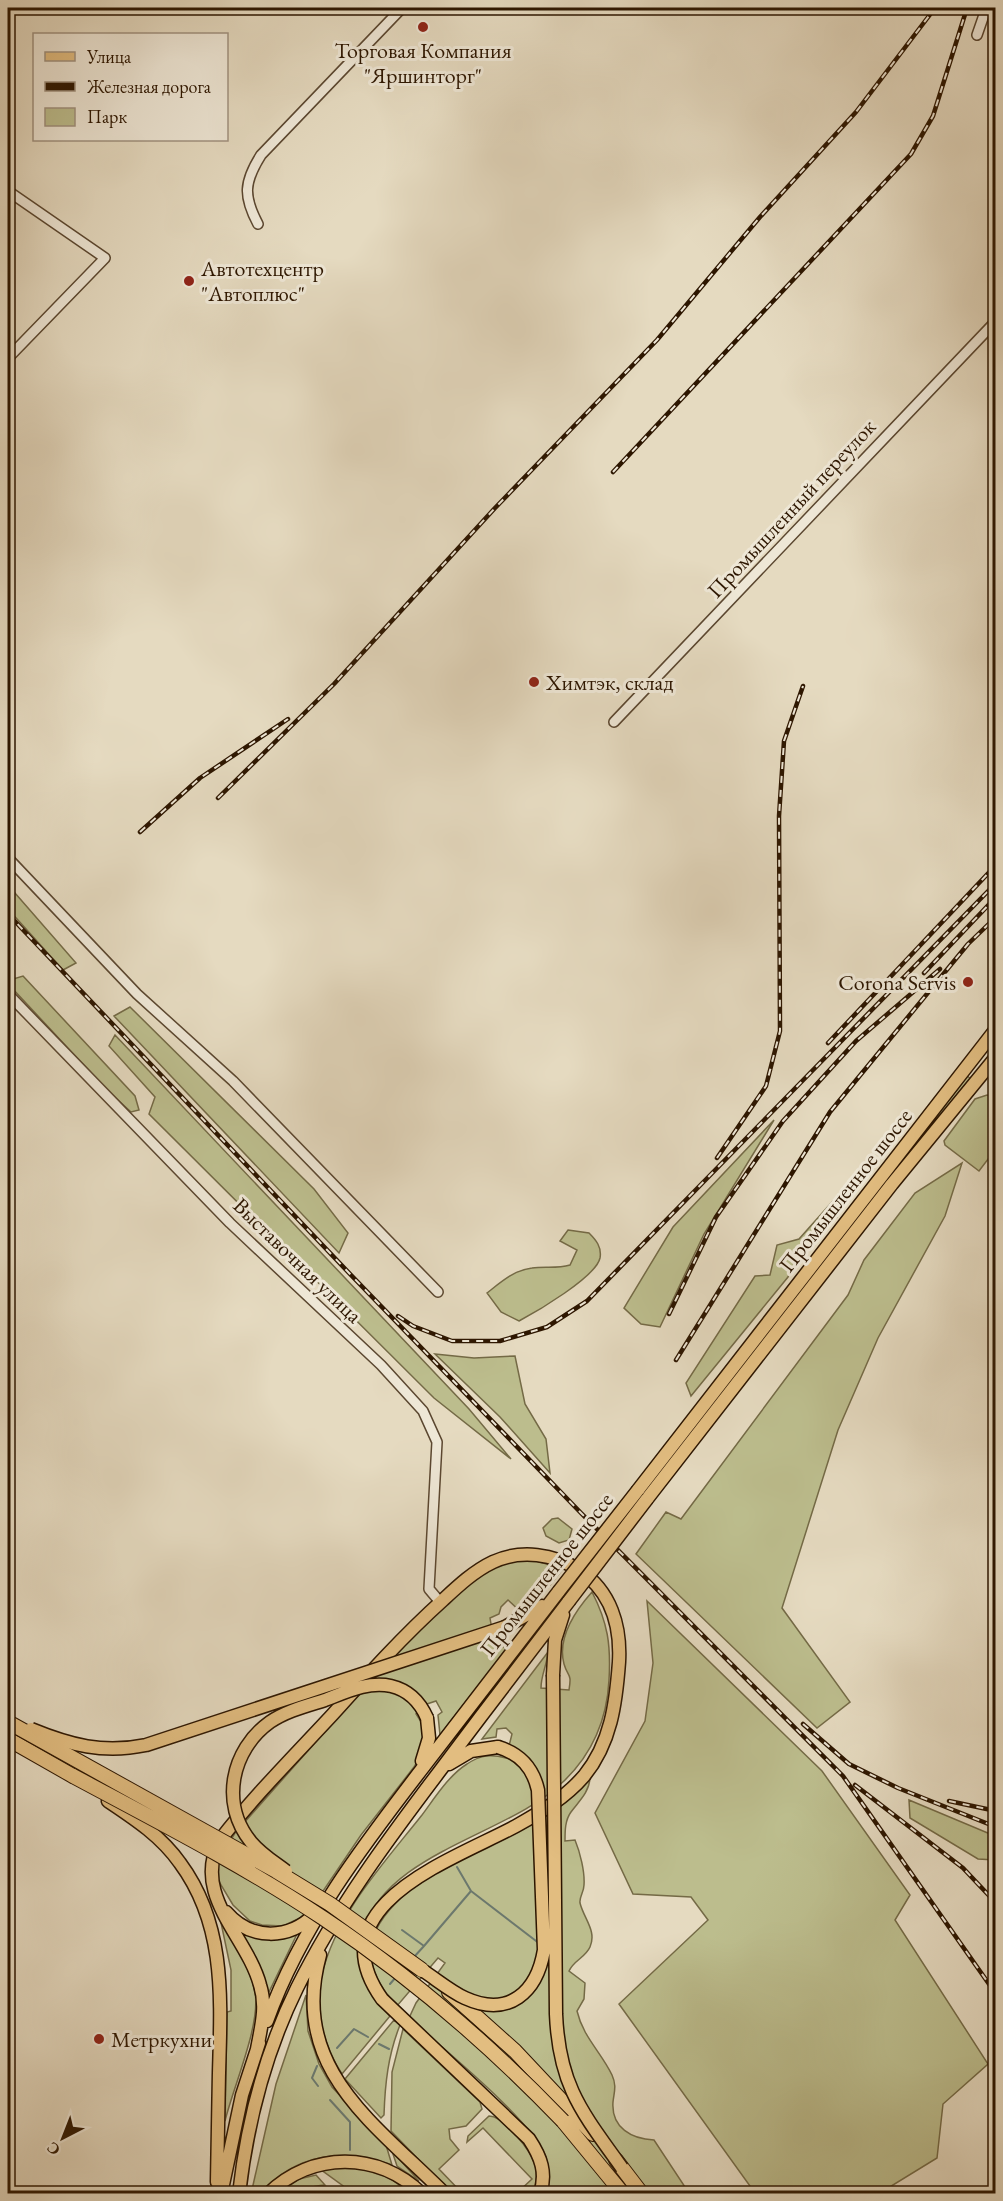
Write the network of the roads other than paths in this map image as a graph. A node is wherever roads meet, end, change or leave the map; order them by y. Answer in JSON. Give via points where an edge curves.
{"nodes":[{"id":1,"x":402,"y":8,"type":"edge"},
{"id":2,"x":991,"y":8,"type":"edge"},
{"id":3,"x":977,"y":35,"type":"dead end"},
{"id":4,"x":8,"y":191,"type":"edge"},
{"id":5,"x":258,"y":224,"type":"dead end"},
{"id":6,"x":996,"y":321,"type":"edge"},
{"id":7,"x":8,"y":358,"type":"edge"},
{"id":8,"x":614,"y":722,"type":"dead end"},
{"id":9,"x":8,"y":858,"type":"edge"},
{"id":10,"x":8,"y":994,"type":"edge"},
{"id":11,"x":996,"y":1029,"type":"edge"},
{"id":12,"x":996,"y":1057,"type":"edge"},
{"id":13,"x":967,"y":1065,"type":"junction"},
{"id":14,"x":981,"y":1076,"type":"junction"},
{"id":15,"x":438,"y":1292,"type":"dead end"},
{"id":16,"x":642,"y":1494,"type":"junction"},
{"id":17,"x":558,"y":1592,"type":"junction"},
{"id":18,"x":569,"y":1601,"type":"junction"},
{"id":19,"x":440,"y":1602,"type":"junction"},
{"id":20,"x":8,"y":1721,"type":"edge"},
{"id":21,"x":8,"y":1739,"type":"edge"},
{"id":22,"x":437,"y":1775,"type":"junction"},
{"id":23,"x":73,"y":1776,"type":"junction"},
{"id":24,"x":407,"y":1788,"type":"junction"},
{"id":25,"x":330,"y":1901,"type":"junction"},
{"id":26,"x":219,"y":1902,"type":"junction"},
{"id":27,"x":329,"y":1928,"type":"junction"},
{"id":28,"x":422,"y":1970,"type":"junction"},
{"id":29,"x":256,"y":2049,"type":"junction"},
{"id":30,"x":622,"y":2168,"type":"junction"},
{"id":31,"x":219,"y":2193,"type":"edge"},
{"id":32,"x":239,"y":2193,"type":"edge"},
{"id":33,"x":268,"y":2193,"type":"edge"},
{"id":34,"x":422,"y":2193,"type":"edge"},
{"id":35,"x":445,"y":2193,"type":"edge"},
{"id":36,"x":540,"y":2193,"type":"edge"},
{"id":37,"x":623,"y":2193,"type":"edge"},
{"id":38,"x":642,"y":2193,"type":"edge"}],
"edges":[{"from":1,"to":5,"type":"street","via":[[261,155],[246,188]]},
{"from":2,"to":3,"type":"street","via":[[985,12]]},
{"from":4,"to":7,"type":"street","via":[[105,258]]},
{"from":6,"to":8,"type":"street","name":"Промышленный переулок"},
{"from":9,"to":15,"type":"street","via":[[137,994],[233,1081]]},
{"from":10,"to":19,"type":"street","name":"Выставочная улица","via":[[230,1223],[381,1365],[423,1411],[437,1442],[429,1588]]},
{"from":11,"to":13,"type":"main road","name":"Промышленное шоссе"},
{"from":12,"to":14,"type":"main road","name":"Промышленное шоссе"},
{"from":13,"to":14,"type":"main road"},
{"from":13,"to":16,"type":"main road","name":"Промышленное шоссе"},
{"from":14,"to":16,"type":"main road","name":"Промышленное шоссе"},
{"from":16,"to":17,"type":"main road","name":"Промышленное шоссе","bridge":true},
{"from":16,"to":18,"type":"main road","name":"Промышленное шоссе","bridge":true},
{"from":17,"to":20,"type":"main road","bridge":true,"via":[[505,1627],[132,1748],[104,1750],[71,1745]]},
{"from":17,"to":24,"type":"main road","name":"Промышленное шоссе"},
{"from":18,"to":22,"type":"main road","name":"Промышленное шоссе"},
{"from":18,"to":30,"type":"main road","bridge":true,"via":[[555,1640],[553,1675],[559,2056],[576,2102]]},
{"from":19,"to":26,"type":"main road","via":[[395,1646],[220,1840],[210,1872]]},
{"from":19,"to":36,"type":"main road","via":[[472,1574],[496,1560],[525,1555],[552,1557],[579,1570],[598,1587],[612,1609],[619,1636],[613,1718],[585,1775],[554,1803],[407,1884],[376,1915],[363,1945],[368,1976],[382,1999],[529,2139],[543,2167]]},
{"from":20,"to":25,"type":"highway","bridge":true},
{"from":21,"to":23,"type":"highway"},
{"from":22,"to":27,"type":"main road","name":"Промышленное шоссе"},
{"from":22,"to":28,"type":"main road","bridge":true,"via":[[471,1751],[498,1747],[524,1761],[531,1770],[538,1790],[544,1950],[538,1974],[521,1996],[504,2004],[492,2005],[464,1997]]},
{"from":23,"to":31,"type":"main road","bridge":true,"via":[[147,1828],[170,1850],[208,1912],[220,1973]]},
{"from":23,"to":37,"type":"highway","bridge":true,"via":[[268,1883],[395,1970],[437,2002],[534,2091]]},
{"from":24,"to":25,"type":"main road","name":"Промышленное шоссе"},
{"from":24,"to":25,"type":"main road","bridge":true,"via":[[428,1748],[426,1718],[417,1702],[403,1690],[384,1685],[362,1686],[278,1717],[256,1735],[240,1757],[233,1797],[244,1832],[260,1851]]},
{"from":25,"to":26,"type":"main road","via":[[300,1926],[268,1935],[236,1923]]},
{"from":25,"to":28,"type":"highway","bridge":true},
{"from":25,"to":29,"type":"main road","name":"Промышленное шоссе","via":[[287,1974]]},
{"from":26,"to":29,"type":"main road","via":[[260,1983],[264,2012]]},
{"from":27,"to":32,"type":"main road","name":"Промышленное шоссе","via":[[296,1990],[270,2054],[253,2115]]},
{"from":27,"to":35,"type":"main road","via":[[312,2002],[322,2056],[349,2097]]},
{"from":28,"to":30,"type":"highway","bridge":true,"via":[[522,2058]]},
{"from":29,"to":31,"type":"main road","name":"Промышленное шоссе"},
{"from":30,"to":38,"type":"highway"},
{"from":33,"to":34,"type":"main road","via":[[302,2170],[350,2160],[394,2172]]}]}
